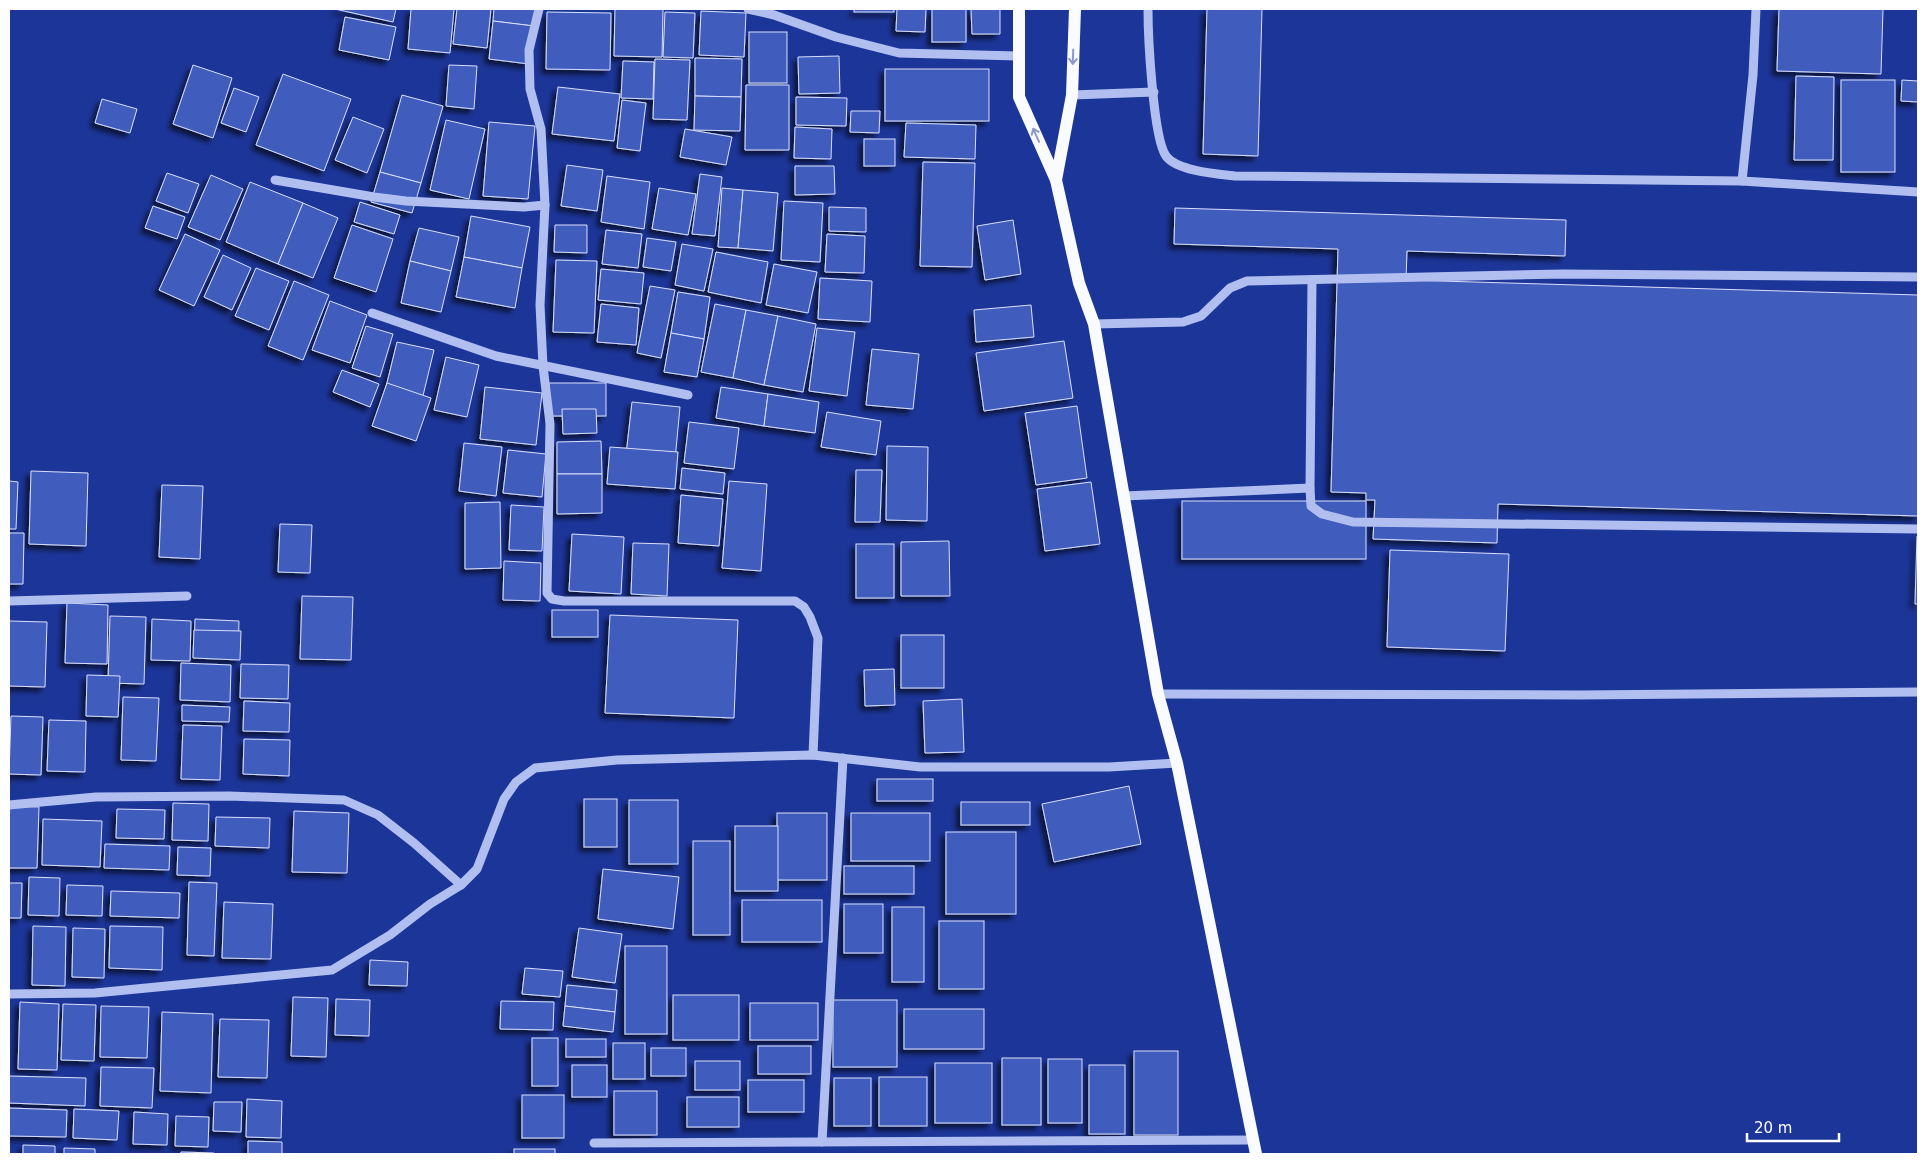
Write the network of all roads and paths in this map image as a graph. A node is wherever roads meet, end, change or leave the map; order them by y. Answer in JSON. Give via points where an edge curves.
{"nodes":[{"id":1,"x":539,"y":9,"type":"edge"},
{"id":2,"x":748,"y":9,"type":"edge"},
{"id":3,"x":1019,"y":9,"type":"edge"},
{"id":4,"x":1075,"y":9,"type":"edge"},
{"id":5,"x":1148,"y":9,"type":"edge"},
{"id":6,"x":1756,"y":9,"type":"edge"},
{"id":7,"x":1019,"y":56,"type":"junction"},
{"id":8,"x":1154,"y":92,"type":"junction"},
{"id":9,"x":1072,"y":95,"type":"junction"},
{"id":10,"x":276,"y":180,"type":"dead end"},
{"id":11,"x":1056,"y":180,"type":"junction"},
{"id":12,"x":1742,"y":181,"type":"junction"},
{"id":13,"x":1918,"y":192,"type":"edge"},
{"id":14,"x":545,"y":205,"type":"junction"},
{"id":15,"x":1918,"y":277,"type":"edge"},
{"id":16,"x":1312,"y":280,"type":"junction"},
{"id":17,"x":372,"y":313,"type":"dead end"},
{"id":18,"x":1094,"y":324,"type":"junction"},
{"id":19,"x":543,"y":366,"type":"junction"},
{"id":20,"x":688,"y":395,"type":"dead end"},
{"id":21,"x":1310,"y":488,"type":"junction"},
{"id":22,"x":1124,"y":496,"type":"junction"},
{"id":23,"x":1918,"y":529,"type":"edge"},
{"id":24,"x":187,"y":596,"type":"dead end"},
{"id":25,"x":9,"y":601,"type":"edge"},
{"id":26,"x":1918,"y":692,"type":"edge"},
{"id":27,"x":1158,"y":694,"type":"junction"},
{"id":28,"x":813,"y":755,"type":"junction"},
{"id":29,"x":843,"y":758,"type":"junction"},
{"id":30,"x":1177,"y":763,"type":"junction"},
{"id":31,"x":9,"y":805,"type":"edge"},
{"id":32,"x":461,"y":885,"type":"junction"},
{"id":33,"x":9,"y":994,"type":"edge"},
{"id":34,"x":1253,"y":1140,"type":"junction"},
{"id":35,"x":822,"y":1142,"type":"junction"},
{"id":36,"x":594,"y":1143,"type":"dead end"},
{"id":37,"x":1256,"y":1154,"type":"edge"}],
"edges":[{"from":1,"to":14,"type":"street","via":[[529,50],[530,88],[541,129]]},
{"from":2,"to":7,"type":"street","via":[[899,53]]},
{"from":3,"to":7,"type":"main road"},
{"from":4,"to":9,"type":"main road","one_way":true},
{"from":5,"to":8,"type":"street"},
{"from":6,"to":12,"type":"street"},
{"from":11,"to":7,"type":"main road","one_way":true,"via":[[1019,97]]},
{"from":8,"to":9,"type":"street"},
{"from":8,"to":12,"type":"street","via":[[1159,136],[1166,157],[1186,169],[1235,176]]},
{"from":9,"to":11,"type":"main road"},
{"from":10,"to":14,"type":"street","via":[[406,201]]},
{"from":11,"to":18,"type":"main road","via":[[1079,283]]},
{"from":12,"to":13,"type":"street"},
{"from":14,"to":19,"type":"street","via":[[540,305]]},
{"from":15,"to":16,"type":"street","via":[[1562,274]]},
{"from":16,"to":18,"type":"street","via":[[1247,281],[1230,288],[1201,316],[1184,322]]},
{"from":16,"to":21,"type":"street"},
{"from":17,"to":19,"type":"street","via":[[496,356]]},
{"from":18,"to":22,"type":"main road"},
{"from":19,"to":20,"type":"street"},
{"from":19,"to":28,"type":"street","via":[[550,424],[547,594],[552,599],[564,601],[795,601],[804,607],[818,638]]},
{"from":21,"to":22,"type":"street"},
{"from":21,"to":23,"type":"street","via":[[1311,506],[1322,514],[1353,522]]},
{"from":22,"to":27,"type":"main road"},
{"from":24,"to":25,"type":"street"},
{"from":26,"to":27,"type":"street"},
{"from":27,"to":30,"type":"main road"},
{"from":28,"to":29,"type":"street"},
{"from":28,"to":32,"type":"street","via":[[617,760],[535,768],[516,782],[504,799],[477,869]]},
{"from":29,"to":30,"type":"street","via":[[920,768],[1109,768]]},
{"from":29,"to":35,"type":"street"},
{"from":30,"to":34,"type":"main road"},
{"from":31,"to":32,"type":"street","via":[[96,797],[229,796],[344,800],[378,815]]},
{"from":32,"to":33,"type":"street","via":[[390,935],[332,970],[95,993]]},
{"from":34,"to":35,"type":"street"},
{"from":34,"to":37,"type":"main road"},
{"from":35,"to":36,"type":"street"}]}
